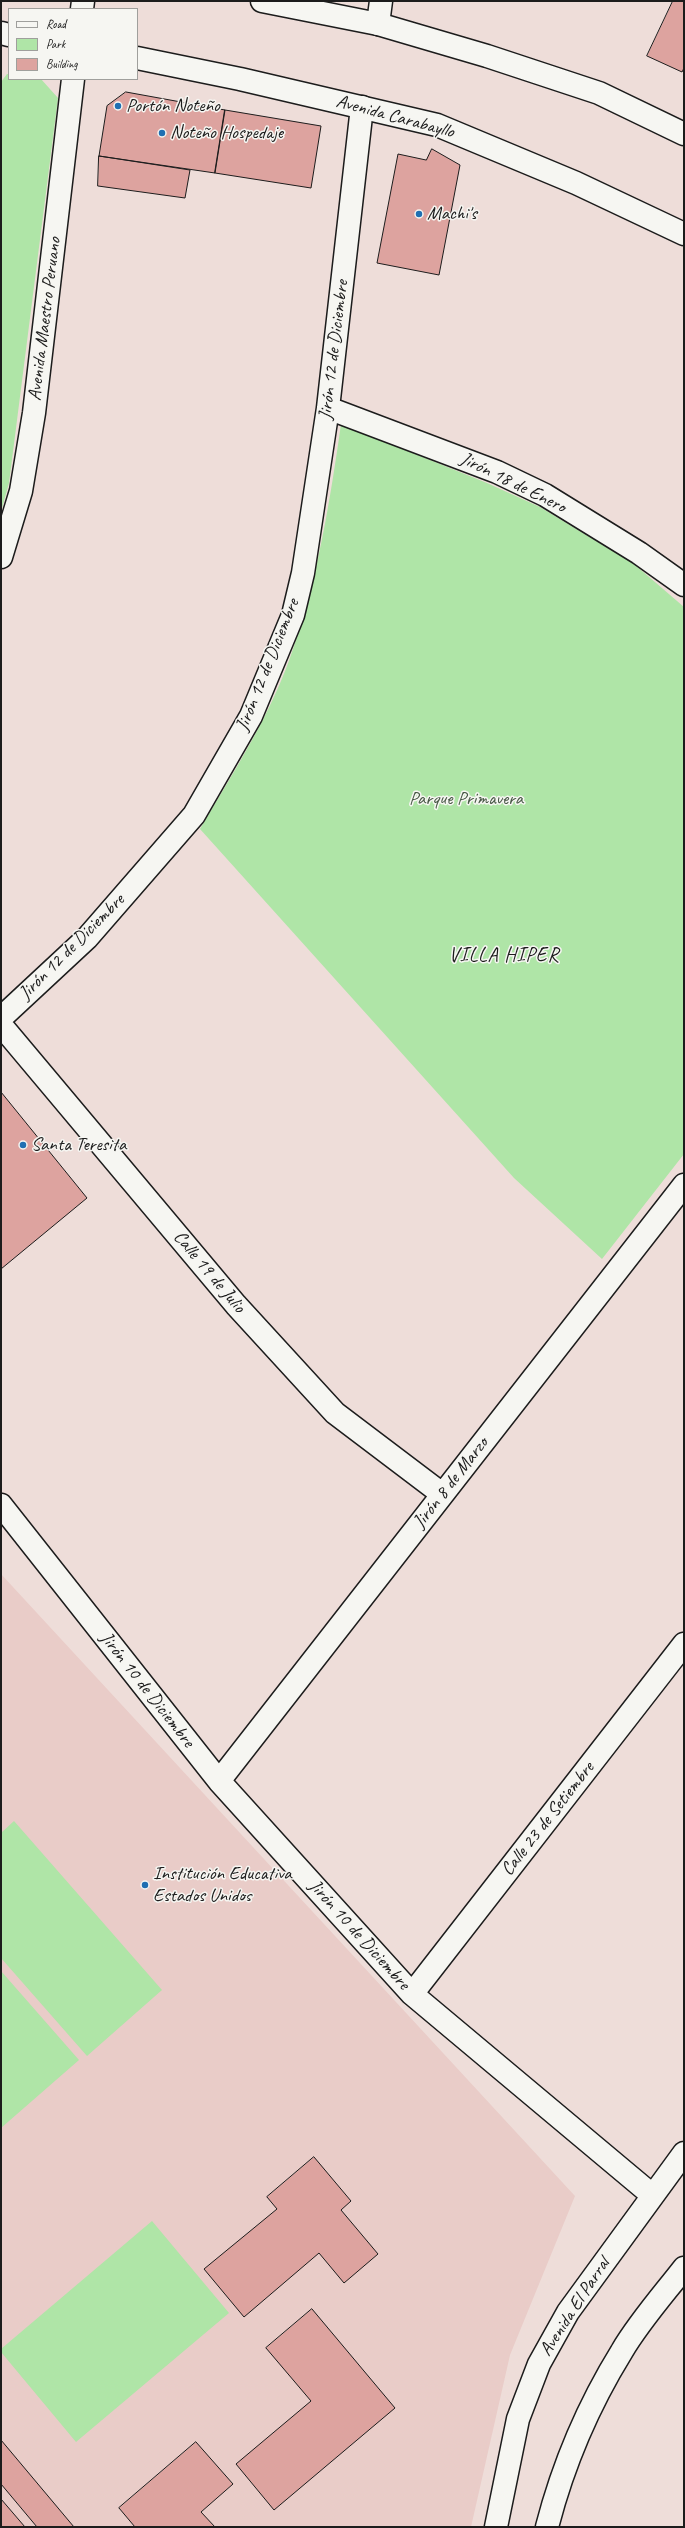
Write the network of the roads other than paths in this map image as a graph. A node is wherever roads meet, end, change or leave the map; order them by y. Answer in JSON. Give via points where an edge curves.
{"nodes":[{"id":1,"x":262,"y":1,"type":"edge"},
{"id":2,"x":382,"y":1,"type":"edge"},
{"id":3,"x":378,"y":24,"type":"junction"},
{"id":4,"x":138,"y":58,"type":"edge"},
{"id":5,"x":73,"y":80,"type":"edge"},
{"id":6,"x":362,"y":107,"type":"junction"},
{"id":7,"x":684,"y":134,"type":"edge"},
{"id":8,"x":684,"y":234,"type":"edge"},
{"id":9,"x":328,"y":408,"type":"junction"},
{"id":10,"x":1,"y":557,"type":"edge"},
{"id":11,"x":684,"y":585,"type":"edge"},
{"id":12,"x":1,"y":1018,"type":"edge"},
{"id":13,"x":1,"y":1025,"type":"edge"},
{"id":14,"x":684,"y":1185,"type":"edge"},
{"id":15,"x":442,"y":1494,"type":"junction"},
{"id":16,"x":1,"y":1504,"type":"edge"},
{"id":17,"x":684,"y":1644,"type":"edge"},
{"id":18,"x":219,"y":1781,"type":"junction"},
{"id":19,"x":412,"y":1994,"type":"junction"},
{"id":20,"x":684,"y":2154,"type":"edge"},
{"id":21,"x":652,"y":2195,"type":"junction"},
{"id":22,"x":684,"y":2268,"type":"edge"},
{"id":23,"x":496,"y":2527,"type":"edge"},
{"id":24,"x":547,"y":2527,"type":"edge"}],
"edges":[{"from":1,"to":3,"type":"street"},
{"from":2,"to":3,"type":"street"},
{"from":3,"to":7,"type":"street","via":[[599,93]]},
{"from":4,"to":6,"type":"street","name":"Avenida Carabayllo"},
{"from":5,"to":10,"type":"street","name":"Avenida Maestro Peruano","via":[[34,413],[21,491]]},
{"from":6,"to":8,"type":"street","name":"Avenida Carabayllo","via":[[437,125],[576,182]]},
{"from":6,"to":9,"type":"street","name":"Jirón 12 de Diciembre"},
{"from":9,"to":11,"type":"street","name":"Jirón 18 de Enero","via":[[482,466],[545,495],[639,553]]},
{"from":9,"to":12,"type":"street","name":"Jirón 12 de Diciembre","via":[[303,573],[292,615],[251,716],[194,815],[87,938]]},
{"from":13,"to":15,"type":"street","name":"Calle 19 de Julio","via":[[236,1305],[335,1413]]},
{"from":14,"to":15,"type":"street","name":"Jirón 8 de Marzo"},
{"from":15,"to":18,"type":"street","name":"Jirón 8 de Marzo"},
{"from":16,"to":18,"type":"street","name":"Jirón 10 de Diciembre"},
{"from":17,"to":19,"type":"street","name":"Calle 23 de Setiembre"},
{"from":18,"to":19,"type":"street","name":"Jirón 10 de Diciembre"},
{"from":19,"to":21,"type":"street","name":"Jirón 10 de Diciembre"},
{"from":20,"to":21,"type":"street","name":"Avenida El Parral"},
{"from":21,"to":23,"type":"street","name":"Avenida El Parral","via":[[568,2312],[539,2364],[518,2420]]},
{"from":22,"to":24,"type":"street","via":[[622,2350],[591,2405],[566,2463]]}]}
